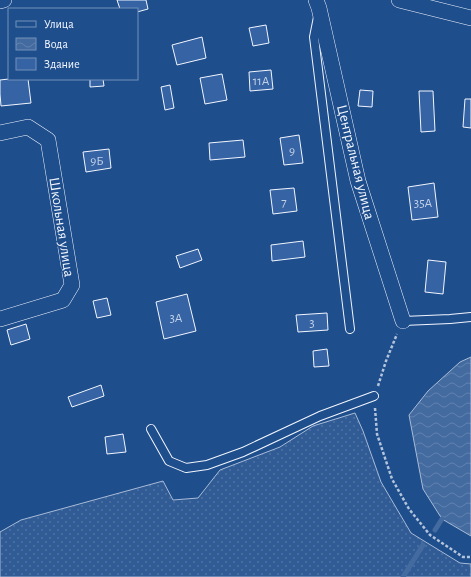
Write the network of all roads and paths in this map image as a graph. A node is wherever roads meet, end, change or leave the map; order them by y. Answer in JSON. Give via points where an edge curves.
{"nodes":[{"id":1,"x":4,"y":0,"type":"edge"},
{"id":2,"x":399,"y":0,"type":"edge"},
{"id":3,"x":0,"y":1,"type":"edge"},
{"id":4,"x":318,"y":4,"type":"edge"},
{"id":5,"x":471,"y":18,"type":"edge"},
{"id":6,"x":0,"y":133,"type":"edge"},
{"id":7,"x":471,"y":317,"type":"edge"},
{"id":8,"x":0,"y":319,"type":"edge"},
{"id":9,"x":403,"y":321,"type":"junction"},
{"id":10,"x":350,"y":329,"type":"dead end"},
{"id":11,"x":374,"y":396,"type":"junction"},
{"id":12,"x":151,"y":429,"type":"dead end"},
{"id":13,"x":471,"y":557,"type":"edge"}],
"edges":[{"from":1,"to":3,"type":"street"},
{"from":2,"to":5,"type":"street"},
{"from":4,"to":9,"type":"street","name":"Центральная улица","via":[[358,181]]},
{"from":4,"to":10,"type":"lane","via":[[314,37]]},
{"from":6,"to":8,"type":"street","name":"Школьная улица","via":[[28,127],[48,140],[72,285],[63,300]]},
{"from":7,"to":9,"type":"lane"},
{"from":9,"to":11,"type":"path"},
{"from":11,"to":12,"type":"lane","via":[[320,416],[243,452],[207,465],[186,468],[169,461]]},
{"from":11,"to":13,"type":"path","via":[[377,434],[392,479],[409,509],[430,535],[463,557]]}]}
